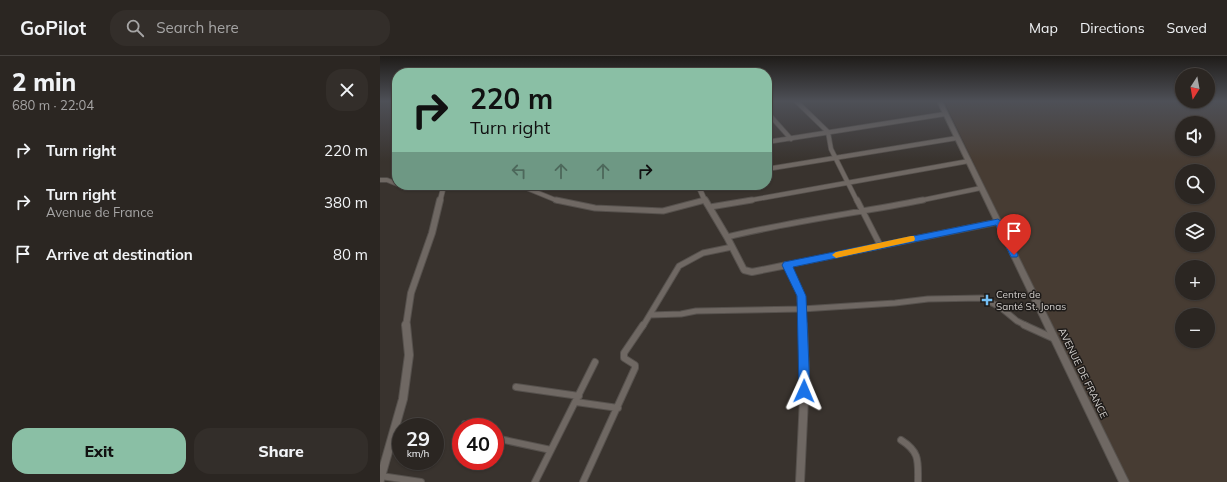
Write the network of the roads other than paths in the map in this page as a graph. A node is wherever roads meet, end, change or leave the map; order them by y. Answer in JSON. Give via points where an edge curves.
{"nodes":[{"id":1,"x":775,"y":121,"type":"edge"},
{"id":2,"x":817,"y":121,"type":"edge"},
{"id":3,"x":900,"y":121,"type":"edge"},
{"id":4,"x":948,"y":121,"type":"edge"},
{"id":5,"x":828,"y":132,"type":"junction"},
{"id":6,"x":957,"y":138,"type":"junction"},
{"id":7,"x":791,"y":139,"type":"junction"},
{"id":8,"x":772,"y":141,"type":"edge"},
{"id":9,"x":835,"y":157,"type":"junction"},
{"id":10,"x":969,"y":161,"type":"junction"},
{"id":11,"x":772,"y":168,"type":"edge"},
{"id":12,"x":380,"y":180,"type":"edge"},
{"id":13,"x":392,"y":182,"type":"edge"},
{"id":14,"x":849,"y":183,"type":"junction"},
{"id":15,"x":982,"y":188,"type":"junction"},
{"id":16,"x":443,"y":190,"type":"edge"},
{"id":17,"x":531,"y":190,"type":"edge"},
{"id":18,"x":700,"y":190,"type":"edge"},
{"id":19,"x":704,"y":200,"type":"junction"},
{"id":20,"x":710,"y":207,"type":"junction"},
{"id":21,"x":863,"y":212,"type":"junction"},
{"id":22,"x":998,"y":222,"type":"junction"},
{"id":23,"x":727,"y":237,"type":"junction"},
{"id":24,"x":880,"y":245,"type":"junction"},
{"id":25,"x":732,"y":247,"type":"junction"},
{"id":26,"x":787,"y":265,"type":"junction"},
{"id":27,"x":802,"y":309,"type":"junction"},
{"id":28,"x":650,"y":315,"type":"junction"},
{"id":29,"x":1055,"y":339,"type":"junction"},
{"id":30,"x":595,"y":362,"type":"dead end"},
{"id":31,"x":516,"y":388,"type":"dead end"},
{"id":32,"x":577,"y":399,"type":"junction"},
{"id":33,"x":618,"y":408,"type":"junction"},
{"id":34,"x":504,"y":440,"type":"edge"},
{"id":35,"x":901,"y":440,"type":"dead end"},
{"id":36,"x":551,"y":450,"type":"junction"},
{"id":37,"x":380,"y":478,"type":"edge"},
{"id":38,"x":422,"y":482,"type":"edge"},
{"id":39,"x":535,"y":482,"type":"edge"},
{"id":40,"x":583,"y":482,"type":"edge"},
{"id":41,"x":800,"y":482,"type":"edge"},
{"id":42,"x":918,"y":482,"type":"edge"},
{"id":43,"x":1124,"y":482,"type":"edge"}],
"edges":[{"from":1,"to":7,"type":"street"},
{"from":2,"to":5,"type":"street"},
{"from":3,"to":5,"type":"street"},
{"from":4,"to":6,"type":"main road","name":"AVENUE DE FRANCE"},
{"from":5,"to":7,"type":"street"},
{"from":5,"to":9,"type":"street"},
{"from":6,"to":9,"type":"street"},
{"from":6,"to":10,"type":"main road","name":"AVENUE DE FRANCE"},
{"from":7,"to":8,"type":"street"},
{"from":9,"to":11,"type":"street"},
{"from":9,"to":14,"type":"street"},
{"from":10,"to":14,"type":"street"},
{"from":10,"to":15,"type":"main road","name":"AVENUE DE FRANCE"},
{"from":12,"to":13,"type":"street"},
{"from":14,"to":20,"type":"street"},
{"from":14,"to":21,"type":"street"},
{"from":15,"to":21,"type":"street"},
{"from":15,"to":22,"type":"main road","name":"AVENUE DE FRANCE"},
{"from":16,"to":37,"type":"street","via":[[432,233],[411,293],[406,323],[409,355],[403,399]]},
{"from":17,"to":19,"type":"street","via":[[560,202],[593,208],[660,211]]},
{"from":18,"to":19,"type":"street"},
{"from":19,"to":20,"type":"street"},
{"from":20,"to":23,"type":"street"},
{"from":21,"to":23,"type":"street","via":[[768,227]]},
{"from":21,"to":24,"type":"street"},
{"from":22,"to":24,"type":"street"},
{"from":22,"to":29,"type":"main road","name":"AVENUE DE FRANCE"},
{"from":23,"to":25,"type":"street"},
{"from":24,"to":26,"type":"street"},
{"from":25,"to":26,"type":"street","via":[[748,272]]},
{"from":25,"to":28,"type":"street","via":[[703,253],[679,266]]},
{"from":26,"to":27,"type":"street","via":[[800,292]]},
{"from":27,"to":28,"type":"street"},
{"from":27,"to":29,"type":"street","via":[[928,299],[982,298],[1000,307],[1017,321]]},
{"from":27,"to":41,"type":"street","via":[[805,378]]},
{"from":28,"to":33,"type":"street","via":[[624,353],[624,358],[636,366]]},
{"from":29,"to":43,"type":"main road","name":"AVENUE DE FRANCE"},
{"from":30,"to":32,"type":"street"},
{"from":31,"to":32,"type":"street"},
{"from":32,"to":33,"type":"street"},
{"from":32,"to":36,"type":"street"},
{"from":33,"to":40,"type":"street"},
{"from":34,"to":36,"type":"street"},
{"from":35,"to":42,"type":"street","via":[[914,449],[918,456]]},
{"from":36,"to":39,"type":"street"},
{"from":37,"to":38,"type":"street"}]}
